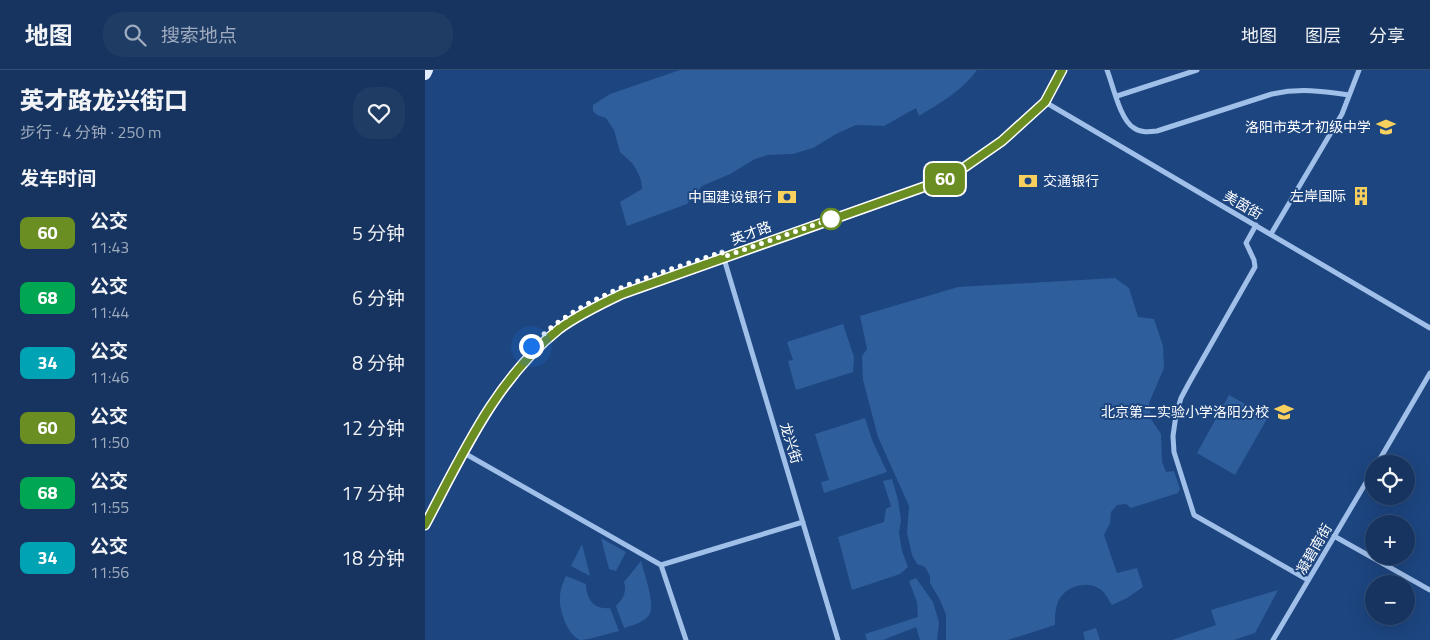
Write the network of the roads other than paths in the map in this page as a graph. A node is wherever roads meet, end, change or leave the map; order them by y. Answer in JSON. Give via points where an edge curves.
{"nodes":[{"id":1,"x":427,"y":70,"type":"edge"},
{"id":2,"x":1056,"y":70,"type":"edge"},
{"id":3,"x":1062,"y":70,"type":"edge"},
{"id":4,"x":1107,"y":70,"type":"edge"},
{"id":5,"x":1197,"y":70,"type":"edge"},
{"id":6,"x":1359,"y":70,"type":"edge"},
{"id":7,"x":425,"y":74,"type":"edge"},
{"id":8,"x":1349,"y":95,"type":"junction"},
{"id":9,"x":1117,"y":96,"type":"junction"},
{"id":10,"x":1045,"y":102,"type":"junction"},
{"id":11,"x":1256,"y":226,"type":"junction"},
{"id":12,"x":1271,"y":234,"type":"junction"},
{"id":13,"x":723,"y":255,"type":"junction"},
{"id":14,"x":1430,"y":328,"type":"edge"},
{"id":15,"x":1430,"y":373,"type":"edge"},
{"id":16,"x":464,"y":453,"type":"junction"},
{"id":17,"x":1382,"y":455,"type":"edge"},
{"id":18,"x":1365,"y":484,"type":"edge"},
{"id":19,"x":425,"y":511,"type":"edge"},
{"id":20,"x":803,"y":522,"type":"junction"},
{"id":21,"x":425,"y":525,"type":"edge"},
{"id":22,"x":1334,"y":536,"type":"junction"},
{"id":23,"x":661,"y":565,"type":"junction"},
{"id":24,"x":1308,"y":580,"type":"junction"},
{"id":25,"x":1430,"y":590,"type":"edge"},
{"id":26,"x":686,"y":640,"type":"edge"},
{"id":27,"x":838,"y":640,"type":"edge"},
{"id":28,"x":1273,"y":640,"type":"edge"}],
"edges":[{"from":1,"to":7,"type":"main road"},
{"from":2,"to":13,"type":"main road","name":"英才路","via":[[1041,98],[999,136],[945,173]]},
{"from":3,"to":10,"type":"main road","name":"英才路"},
{"from":4,"to":9,"type":"street"},
{"from":5,"to":9,"type":"street"},
{"from":6,"to":8,"type":"street"},
{"from":8,"to":9,"type":"street","via":[[1291,90],[1145,132],[1126,121]]},
{"from":8,"to":12,"type":"street"},
{"from":10,"to":11,"type":"street","name":"美茵街"},
{"from":10,"to":13,"type":"main road","name":"英才路","via":[[1002,141],[949,178]]},
{"from":11,"to":12,"type":"street","name":"美茵街"},
{"from":11,"to":24,"type":"street","via":[[1246,243],[1255,268],[1181,398],[1173,436],[1174,452],[1194,515]]},
{"from":12,"to":14,"type":"street","name":"美茵街"},
{"from":13,"to":16,"type":"main road","name":"英才路","via":[[622,294],[561,328],[518,368],[495,399]]},
{"from":13,"to":19,"type":"main road","name":"英才路","via":[[619,288],[556,324],[513,364],[491,394]]},
{"from":13,"to":20,"type":"street","name":"龙兴街"},
{"from":15,"to":17,"type":"street"},
{"from":16,"to":21,"type":"main road","name":"英才路"},
{"from":16,"to":23,"type":"street"},
{"from":18,"to":22,"type":"street","name":"凝碧南街"},
{"from":20,"to":23,"type":"street"},
{"from":20,"to":27,"type":"street","name":"龙兴街"},
{"from":22,"to":24,"type":"street","name":"凝碧南街"},
{"from":22,"to":25,"type":"street"},
{"from":23,"to":26,"type":"street"},
{"from":24,"to":28,"type":"street","name":"凝碧南街"}]}
